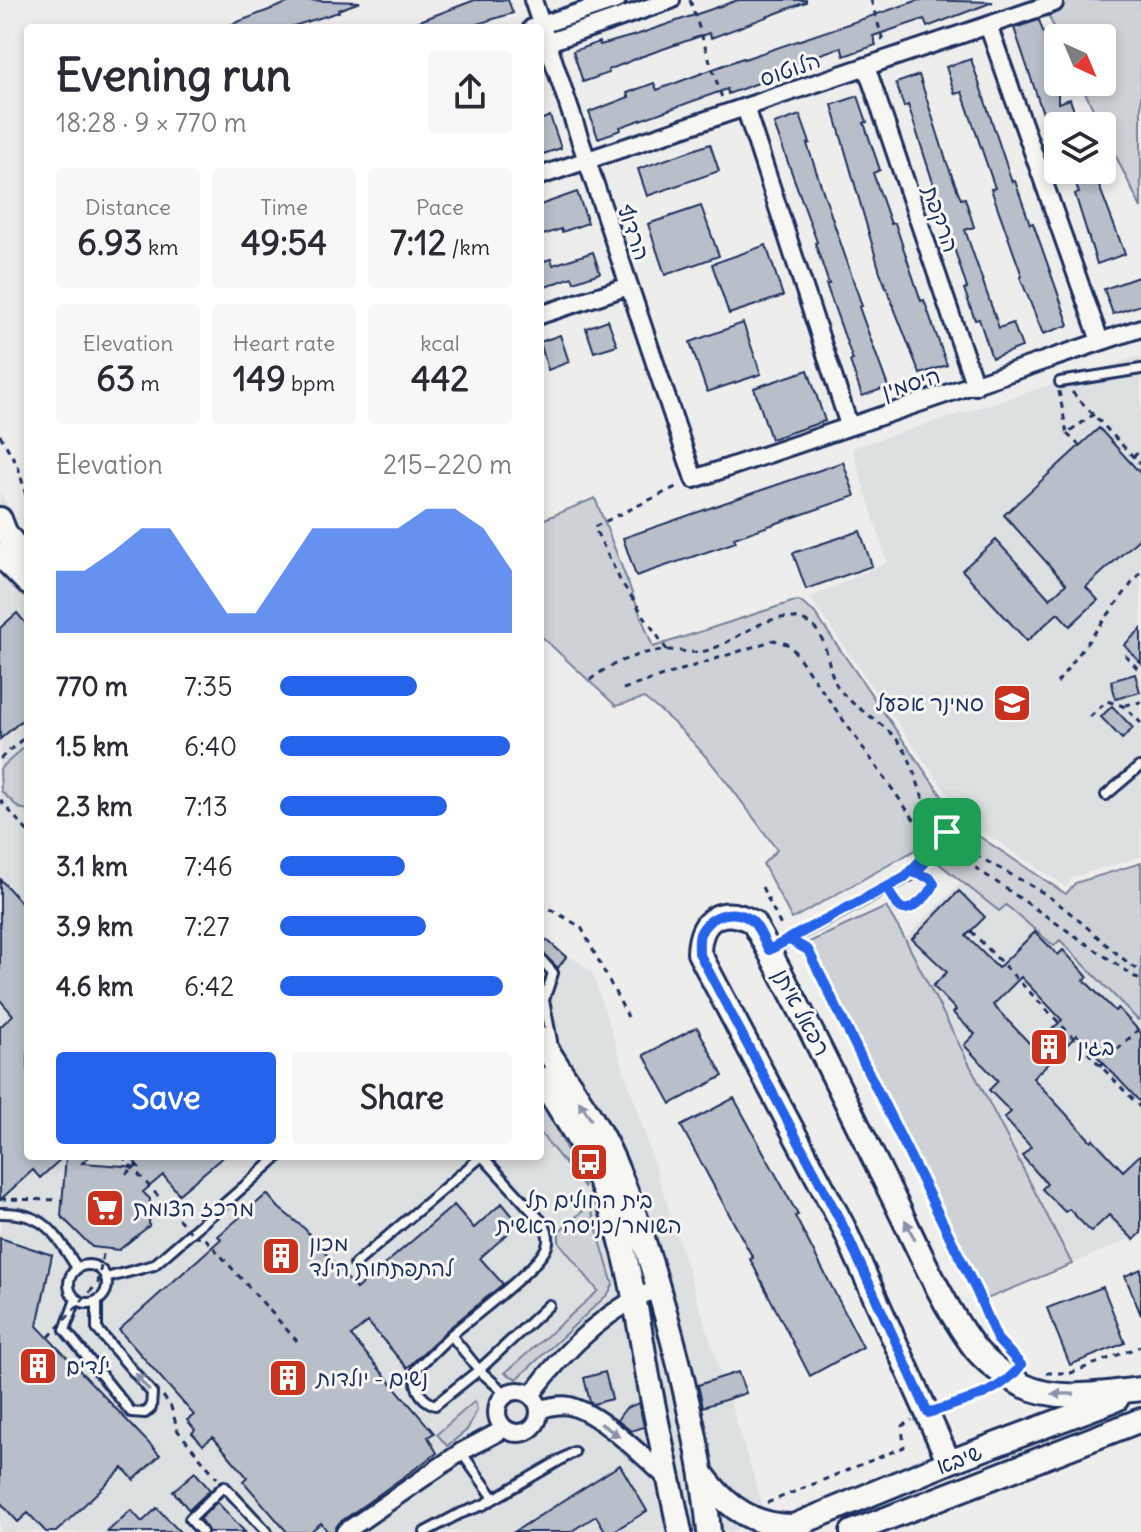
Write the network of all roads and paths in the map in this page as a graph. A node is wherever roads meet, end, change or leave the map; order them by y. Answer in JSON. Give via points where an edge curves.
{"nodes":[{"id":1,"x":533,"y":0,"type":"edge"},
{"id":2,"x":617,"y":0,"type":"edge"},
{"id":3,"x":671,"y":0,"type":"edge"},
{"id":4,"x":690,"y":0,"type":"edge"},
{"id":5,"x":871,"y":0,"type":"edge"},
{"id":6,"x":1054,"y":3,"type":"dead end"},
{"id":7,"x":536,"y":24,"type":"edge"},
{"id":8,"x":542,"y":24,"type":"edge"},
{"id":9,"x":988,"y":25,"type":"junction"},
{"id":10,"x":544,"y":44,"type":"edge"},
{"id":11,"x":889,"y":59,"type":"junction"},
{"id":12,"x":866,"y":66,"type":"junction"},
{"id":13,"x":745,"y":107,"type":"junction"},
{"id":14,"x":726,"y":113,"type":"junction"},
{"id":15,"x":587,"y":160,"type":"junction"},
{"id":16,"x":544,"y":175,"type":"edge"},
{"id":17,"x":629,"y":286,"type":"junction"},
{"id":18,"x":544,"y":314,"type":"edge"},
{"id":19,"x":1141,"y":328,"type":"edge"},
{"id":20,"x":1100,"y":341,"type":"junction"},
{"id":21,"x":1141,"y":369,"type":"edge"},
{"id":22,"x":1061,"y":384,"type":"junction"},
{"id":23,"x":975,"y":386,"type":"junction"},
{"id":24,"x":1094,"y":414,"type":"junction"},
{"id":25,"x":849,"y":425,"type":"junction"},
{"id":26,"x":1067,"y":434,"type":"junction"},
{"id":27,"x":0,"y":435,"type":"edge"},
{"id":28,"x":1080,"y":446,"type":"dead end"},
{"id":29,"x":1141,"y":450,"type":"edge"},
{"id":30,"x":1133,"y":457,"type":"junction"},
{"id":31,"x":1141,"y":465,"type":"edge"},
{"id":32,"x":694,"y":479,"type":"junction"},
{"id":33,"x":24,"y":488,"type":"edge"},
{"id":34,"x":0,"y":504,"type":"edge"},
{"id":35,"x":0,"y":520,"type":"edge"},
{"id":36,"x":0,"y":555,"type":"edge"},
{"id":37,"x":24,"y":558,"type":"edge"},
{"id":38,"x":1141,"y":571,"type":"edge"},
{"id":39,"x":24,"y":579,"type":"edge"},
{"id":40,"x":667,"y":650,"type":"junction"},
{"id":41,"x":1125,"y":655,"type":"dead end"},
{"id":42,"x":1141,"y":672,"type":"edge"},
{"id":43,"x":590,"y":680,"type":"dead end"},
{"id":44,"x":1057,"y":683,"type":"dead end"},
{"id":45,"x":623,"y":689,"type":"dead end"},
{"id":46,"x":1141,"y":702,"type":"edge"},
{"id":47,"x":1123,"y":706,"type":"junction"},
{"id":48,"x":1090,"y":717,"type":"dead end"},
{"id":49,"x":1141,"y":723,"type":"edge"},
{"id":50,"x":24,"y":738,"type":"edge"},
{"id":51,"x":0,"y":759,"type":"edge"},
{"id":52,"x":1139,"y":767,"type":"dead end"},
{"id":53,"x":1106,"y":795,"type":"dead end"},
{"id":54,"x":0,"y":800,"type":"edge"},
{"id":55,"x":24,"y":827,"type":"edge"},
{"id":56,"x":949,"y":834,"type":"junction"},
{"id":57,"x":939,"y":844,"type":"junction"},
{"id":58,"x":915,"y":873,"type":"junction"},
{"id":59,"x":904,"y":878,"type":"junction"},
{"id":60,"x":762,"y":887,"type":"dead end"},
{"id":61,"x":886,"y":887,"type":"junction"},
{"id":62,"x":544,"y":905,"type":"edge"},
{"id":63,"x":971,"y":931,"type":"dead end"},
{"id":64,"x":779,"y":945,"type":"junction"},
{"id":65,"x":544,"y":963,"type":"edge"},
{"id":66,"x":1141,"y":972,"type":"edge"},
{"id":67,"x":1141,"y":981,"type":"edge"},
{"id":68,"x":544,"y":1000,"type":"edge"},
{"id":69,"x":544,"y":1000,"type":"edge"},
{"id":70,"x":628,"y":1017,"type":"dead end"},
{"id":71,"x":1141,"y":1027,"type":"edge"},
{"id":72,"x":544,"y":1044,"type":"edge"},
{"id":73,"x":1100,"y":1066,"type":"junction"},
{"id":74,"x":566,"y":1079,"type":"junction"},
{"id":75,"x":544,"y":1084,"type":"edge"},
{"id":76,"x":1141,"y":1108,"type":"edge"},
{"id":77,"x":126,"y":1160,"type":"edge"},
{"id":78,"x":274,"y":1160,"type":"edge"},
{"id":79,"x":477,"y":1160,"type":"edge"},
{"id":80,"x":486,"y":1160,"type":"edge"},
{"id":81,"x":137,"y":1164,"type":"dead end"},
{"id":82,"x":133,"y":1168,"type":"junction"},
{"id":83,"x":126,"y":1174,"type":"dead end"},
{"id":84,"x":0,"y":1199,"type":"edge"},
{"id":85,"x":62,"y":1200,"type":"dead end"},
{"id":86,"x":0,"y":1213,"type":"edge"},
{"id":87,"x":104,"y":1248,"type":"dead end"},
{"id":88,"x":355,"y":1264,"type":"dead end"},
{"id":89,"x":77,"y":1268,"type":"junction"},
{"id":90,"x":106,"y":1278,"type":"junction"},
{"id":91,"x":659,"y":1288,"type":"junction"},
{"id":92,"x":634,"y":1298,"type":"junction"},
{"id":93,"x":76,"y":1299,"type":"junction"},
{"id":94,"x":97,"y":1301,"type":"junction"},
{"id":95,"x":549,"y":1305,"type":"dead end"},
{"id":96,"x":451,"y":1335,"type":"junction"},
{"id":97,"x":49,"y":1337,"type":"dead end"},
{"id":98,"x":297,"y":1341,"type":"dead end"},
{"id":99,"x":1141,"y":1346,"type":"edge"},
{"id":100,"x":479,"y":1370,"type":"junction"},
{"id":101,"x":1042,"y":1373,"type":"dead end"},
{"id":102,"x":1011,"y":1379,"type":"junction"},
{"id":103,"x":1141,"y":1389,"type":"edge"},
{"id":104,"x":506,"y":1394,"type":"junction"},
{"id":105,"x":162,"y":1395,"type":"dead end"},
{"id":106,"x":535,"y":1403,"type":"junction"},
{"id":107,"x":928,"y":1413,"type":"junction"},
{"id":108,"x":1141,"y":1420,"type":"edge"},
{"id":109,"x":504,"y":1429,"type":"junction"},
{"id":110,"x":461,"y":1452,"type":"junction"},
{"id":111,"x":574,"y":1452,"type":"dead end"},
{"id":112,"x":949,"y":1462,"type":"junction"},
{"id":113,"x":704,"y":1476,"type":"junction"},
{"id":114,"x":670,"y":1481,"type":"junction"},
{"id":115,"x":224,"y":1486,"type":"junction"},
{"id":116,"x":494,"y":1498,"type":"junction"},
{"id":117,"x":742,"y":1513,"type":"junction"},
{"id":118,"x":788,"y":1529,"type":"edge"},
{"id":119,"x":202,"y":1532,"type":"edge"},
{"id":120,"x":267,"y":1532,"type":"edge"},
{"id":121,"x":345,"y":1532,"type":"edge"},
{"id":122,"x":425,"y":1532,"type":"edge"},
{"id":123,"x":680,"y":1532,"type":"edge"},
{"id":124,"x":709,"y":1532,"type":"edge"},
{"id":125,"x":852,"y":1532,"type":"edge"}],
"edges":[{"from":1,"to":7,"type":"street","name":"הרדוף"},
{"from":2,"to":8,"type":"street"},
{"from":3,"to":10,"type":"street"},
{"from":4,"to":14,"type":"path"},
{"from":5,"to":11,"type":"path"},
{"from":6,"to":9,"type":"street","name":"הלוטוס"},
{"from":9,"to":11,"type":"street","name":"הלוטוס"},
{"from":9,"to":20,"type":"street"},
{"from":10,"to":15,"type":"street","name":"הרדוף"},
{"from":11,"to":12,"type":"street","name":"הלוטוס"},
{"from":12,"to":13,"type":"street","name":"הלוטוס"},
{"from":12,"to":23,"type":"street","name":"הרקפת"},
{"from":13,"to":14,"type":"street","name":"הלוטוס"},
{"from":13,"to":25,"type":"street"},
{"from":14,"to":15,"type":"street","name":"הלוטוס"},
{"from":15,"to":16,"type":"street","name":"הלוטוס"},
{"from":15,"to":17,"type":"street","name":"הרדוף"},
{"from":17,"to":18,"type":"street"},
{"from":17,"to":32,"type":"street","name":"הרדוף"},
{"from":19,"to":20,"type":"street","name":"היסמין"},
{"from":20,"to":23,"type":"street","name":"היסמין"},
{"from":21,"to":22,"type":"lane"},
{"from":22,"to":24,"type":"path"},
{"from":22,"to":26,"type":"path"},
{"from":23,"to":25,"type":"street","name":"היסמין"},
{"from":24,"to":26,"type":"path"},
{"from":24,"to":30,"type":"path"},
{"from":25,"to":32,"type":"street","name":"היסמין"},
{"from":26,"to":28,"type":"path"},
{"from":27,"to":33,"type":"path"},
{"from":29,"to":30,"type":"path"},
{"from":30,"to":31,"type":"path"},
{"from":32,"to":40,"type":"path","via":[[594,527],[620,580]]},
{"from":34,"to":35,"type":"main road"},
{"from":35,"to":37,"type":"main road"},
{"from":36,"to":39,"type":"main road"},
{"from":38,"to":44,"type":"path"},
{"from":40,"to":43,"type":"path","via":[[625,659]]},
{"from":40,"to":56,"type":"path","via":[[691,654],[731,641],[764,622],[804,621],[821,637],[835,683],[896,737],[925,804]]},
{"from":41,"to":42,"type":"path"},
{"from":45,"to":57,"type":"path","via":[[782,641],[797,652],[915,821]]},
{"from":46,"to":47,"type":"path"},
{"from":47,"to":48,"type":"path","via":[[1107,701]]},
{"from":47,"to":49,"type":"path"},
{"from":50,"to":51,"type":"path"},
{"from":52,"to":53,"type":"lane"},
{"from":54,"to":55,"type":"path"},
{"from":56,"to":57,"type":"path"},
{"from":56,"to":66,"type":"path","via":[[1034,886]]},
{"from":57,"to":58,"type":"path"},
{"from":57,"to":59,"type":"path"},
{"from":57,"to":67,"type":"path"},
{"from":58,"to":59,"type":"lane"},
{"from":58,"to":61,"type":"lane","via":[[934,884],[911,910],[898,907]]},
{"from":59,"to":61,"type":"lane"},
{"from":60,"to":64,"type":"path"},
{"from":61,"to":64,"type":"lane"},
{"from":62,"to":70,"type":"path","via":[[581,927]]},
{"from":63,"to":73,"type":"path"},
{"from":102,"to":64,"type":"main road","name":"רפאל איתן","one_way":true,"via":[[972,1345],[944,1300],[840,1086]]},
{"from":64,"to":102,"type":"path","via":[[808,950],[997,1339],[1021,1365]]},
{"from":64,"to":107,"type":"main road","name":"רפאל איתן","via":[[739,914],[722,914],[699,936],[699,953],[843,1226]]},
{"from":65,"to":69,"type":"lane","via":[[553,973]]},
{"from":68,"to":74,"type":"lane","via":[[554,1052]]},
{"from":71,"to":73,"type":"path"},
{"from":72,"to":74,"type":"main road"},
{"from":73,"to":76,"type":"path"},
{"from":91,"to":74,"type":"main road","one_way":true,"via":[[612,1159]]},
{"from":75,"to":92,"type":"main road","via":[[606,1195]]},
{"from":77,"to":82,"type":"path","bridge":true},
{"from":78,"to":90,"type":"lane","via":[[154,1265]]},
{"from":79,"to":88,"type":"lane"},
{"from":80,"to":96,"type":"lane","via":[[543,1223],[547,1246],[534,1264]]},
{"from":81,"to":82,"type":"path","bridge":true},
{"from":82,"to":83,"type":"path","bridge":true},
{"from":82,"to":98,"type":"path","bridge":true,"via":[[195,1237],[205,1238]]},
{"from":84,"to":85,"type":"path"},
{"from":86,"to":89,"type":"lane","via":[[31,1215],[52,1229]]},
{"from":87,"to":97,"type":"path","bridge":true,"via":[[98,1283]]},
{"from":89,"to":90,"type":"lane","via":[[96,1266]]},
{"from":89,"to":93,"type":"lane","via":[[69,1287]]},
{"from":90,"to":94,"type":"lane","via":[[106,1291]]},
{"from":91,"to":92,"type":"street"},
{"from":91,"to":113,"type":"main road"},
{"from":92,"to":106,"type":"street","via":[[551,1369]]},
{"from":92,"to":114,"type":"main road"},
{"from":93,"to":94,"type":"lane"},
{"from":93,"to":94,"type":"lane","one_way":true,"via":[[65,1330],[131,1412],[145,1413],[151,1408],[152,1393],[97,1329]]},
{"from":95,"to":100,"type":"lane"},
{"from":96,"to":100,"type":"lane"},
{"from":96,"to":100,"type":"lane","via":[[417,1368],[420,1395],[435,1405]]},
{"from":99,"to":101,"type":"path","via":[[1071,1373]]},
{"from":100,"to":104,"type":"lane"},
{"from":103,"to":102,"type":"main road","name":"רפאל איתן","one_way":true,"via":[[1059,1396]]},
{"from":102,"to":107,"type":"path"},
{"from":103,"to":112,"type":"main road","name":"שיבא"},
{"from":104,"to":106,"type":"street","via":[[519,1391]]},
{"from":104,"to":109,"type":"street","via":[[496,1411]]},
{"from":105,"to":115,"type":"path","via":[[178,1431]]},
{"from":106,"to":109,"type":"street","via":[[536,1424],[525,1432]]},
{"from":106,"to":114,"type":"street","one_way":true,"via":[[576,1409],[618,1435]]},
{"from":107,"to":112,"type":"main road","name":"רפאל איתן"},
{"from":107,"to":117,"type":"path","via":[[902,1426],[904,1447]]},
{"from":108,"to":125,"type":"main road","name":"שיבא"},
{"from":109,"to":110,"type":"street"},
{"from":110,"to":116,"type":"lane"},
{"from":110,"to":121,"type":"street"},
{"from":111,"to":116,"type":"lane"},
{"from":112,"to":118,"type":"main road","name":"שיבא"},
{"from":113,"to":117,"type":"main road"},
{"from":113,"to":124,"type":"main road"},
{"from":114,"to":123,"type":"main road"},
{"from":115,"to":119,"type":"lane","via":[[190,1519]]},
{"from":115,"to":120,"type":"lane"},
{"from":116,"to":122,"type":"lane"},
{"from":117,"to":118,"type":"main road"}]}
